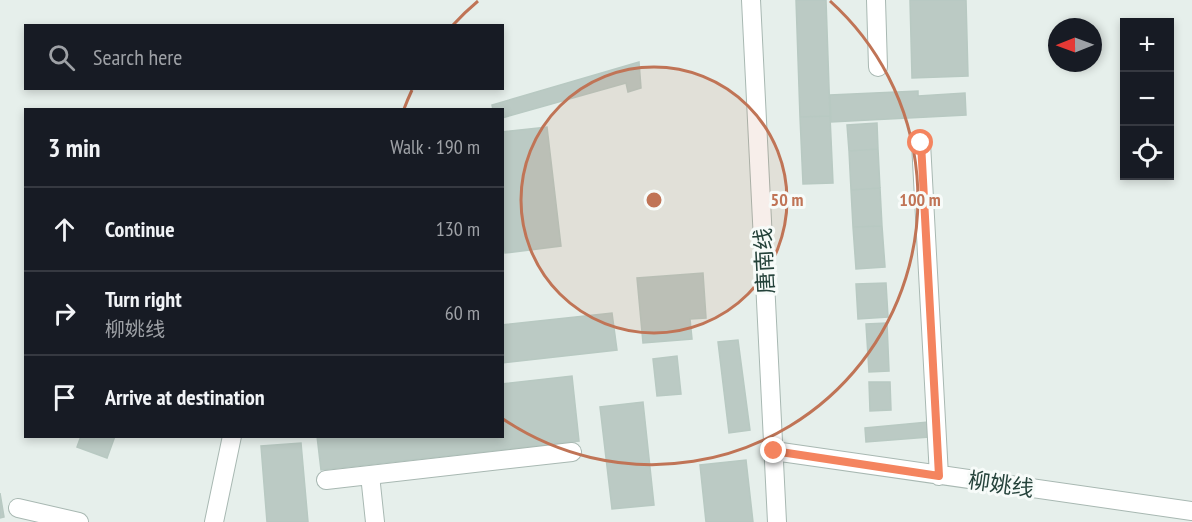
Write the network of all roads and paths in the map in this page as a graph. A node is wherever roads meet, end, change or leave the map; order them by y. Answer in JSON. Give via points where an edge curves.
{"nodes":[{"id":1,"x":751,"y":0,"type":"edge"},
{"id":2,"x":876,"y":0,"type":"edge"},
{"id":3,"x":878,"y":67,"type":"dead end"},
{"id":4,"x":921,"y":143,"type":"dead end"},
{"id":5,"x":232,"y":438,"type":"edge"},
{"id":6,"x":774,"y":451,"type":"junction"},
{"id":7,"x":572,"y":452,"type":"dead end"},
{"id":8,"x":370,"y":475,"type":"junction"},
{"id":9,"x":939,"y":476,"type":"junction"},
{"id":10,"x":326,"y":480,"type":"dead end"},
{"id":11,"x":18,"y":508,"type":"dead end"},
{"id":12,"x":1192,"y":511,"type":"edge"},
{"id":13,"x":79,"y":522,"type":"edge"},
{"id":14,"x":214,"y":522,"type":"edge"},
{"id":15,"x":375,"y":522,"type":"edge"},
{"id":16,"x":777,"y":522,"type":"edge"}],
"edges":[{"from":1,"to":6,"type":"street","name":"唐南线"},
{"from":2,"to":3,"type":"street"},
{"from":4,"to":9,"type":"street"},
{"from":5,"to":14,"type":"street"},
{"from":6,"to":9,"type":"street","name":"柳姚线"},
{"from":6,"to":16,"type":"street","name":"唐南线"},
{"from":7,"to":8,"type":"street"},
{"from":8,"to":10,"type":"street"},
{"from":8,"to":15,"type":"street"},
{"from":9,"to":12,"type":"street","name":"柳姚线"},
{"from":11,"to":13,"type":"street"}]}
